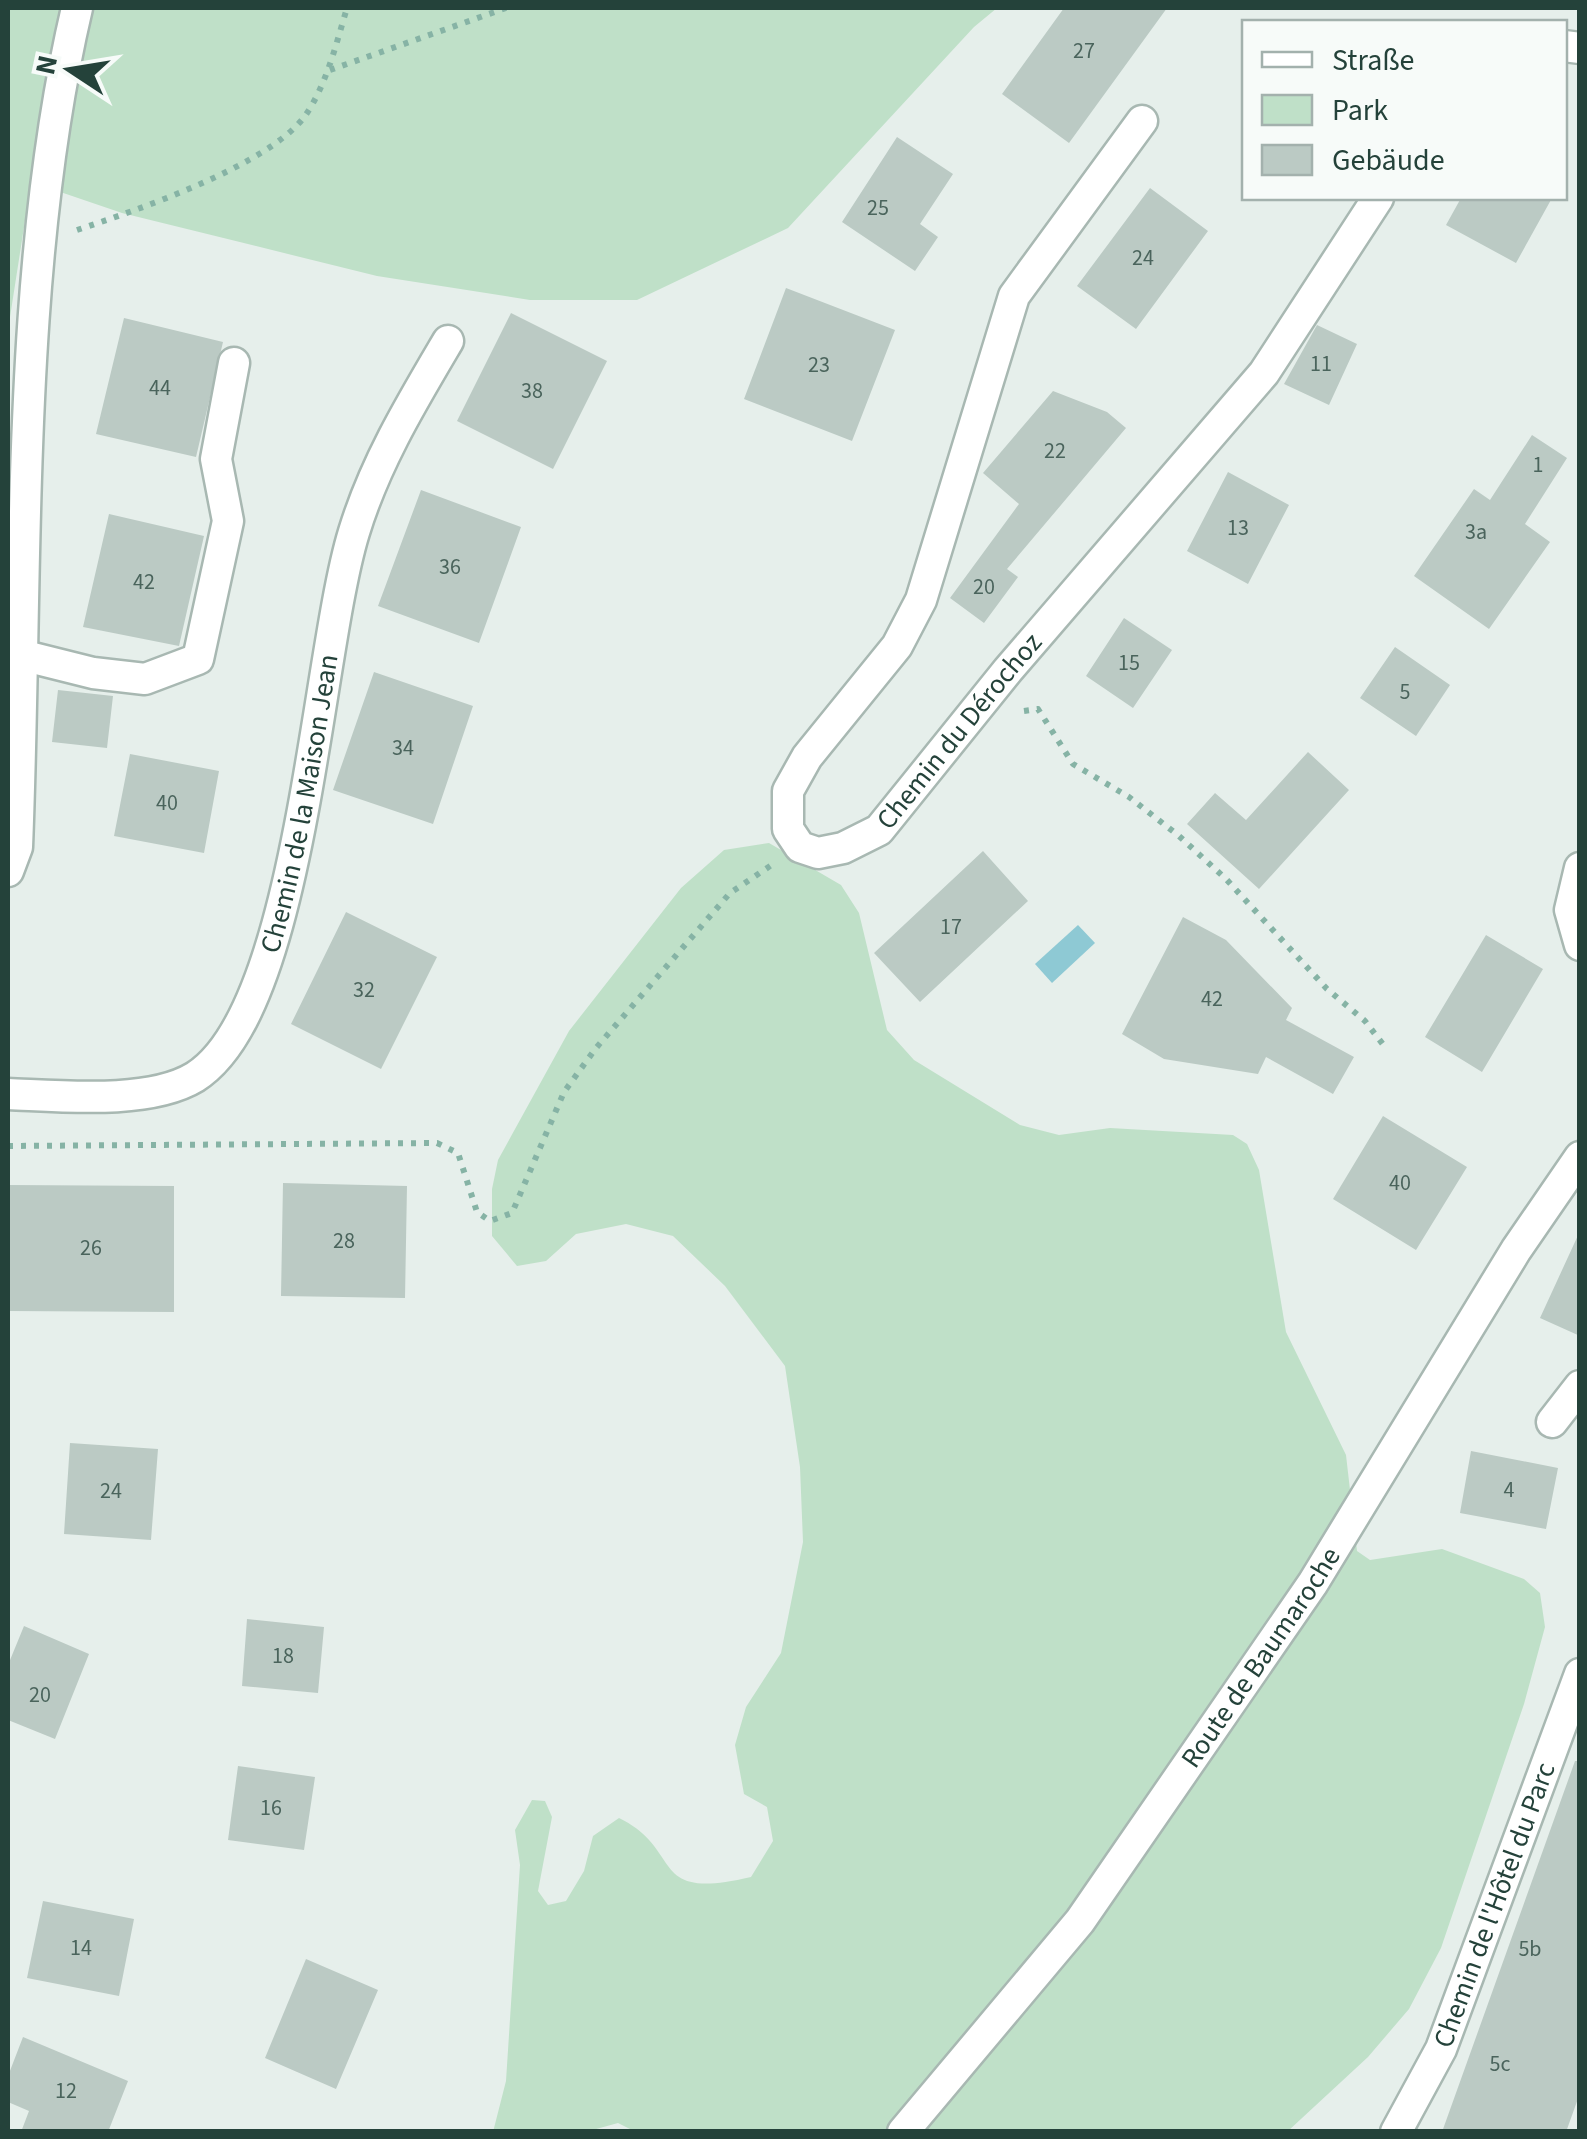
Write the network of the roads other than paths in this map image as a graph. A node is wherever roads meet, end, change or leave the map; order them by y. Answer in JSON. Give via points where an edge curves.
{"nodes":[{"id":1,"x":77,"y":8,"type":"edge"},
{"id":2,"x":1142,"y":121,"type":"dead end"},
{"id":3,"x":1377,"y":200,"type":"edge"},
{"id":4,"x":448,"y":341,"type":"dead end"},
{"id":5,"x":234,"y":363,"type":"dead end"},
{"id":6,"x":25,"y":656,"type":"junction"},
{"id":7,"x":1580,"y":868,"type":"edge"},
{"id":8,"x":8,"y":871,"type":"edge"},
{"id":9,"x":1580,"y":946,"type":"edge"},
{"id":10,"x":8,"y":1094,"type":"edge"},
{"id":11,"x":1580,"y":1157,"type":"edge"},
{"id":12,"x":1580,"y":1386,"type":"edge"},
{"id":13,"x":1552,"y":1422,"type":"dead end"},
{"id":14,"x":1580,"y":1674,"type":"edge"},
{"id":15,"x":903,"y":2132,"type":"edge"},
{"id":16,"x":1396,"y":2132,"type":"edge"}],
"edges":[{"from":1,"to":6,"type":"street","via":[[60,78],[32,365]]},
{"from":2,"to":3,"type":"street","name":"Chemin du Dérochoz","via":[[1014,296],[921,600],[896,646],[807,757],[788,791],[788,829],[800,847],[818,853],[843,848],[880,830],[1264,373]]},
{"from":4,"to":10,"type":"street","name":"Chemin de la Maison Jean","via":[[374,477],[354,530],[293,866],[240,1030],[194,1077],[160,1090]]},
{"from":5,"to":6,"type":"street","via":[[216,459],[228,521],[198,658],[145,679]]},
{"from":6,"to":8,"type":"street","via":[[17,846]]},
{"from":7,"to":9,"type":"street","via":[[1570,910]]},
{"from":11,"to":15,"type":"street","name":"Route de Baumaroche","via":[[1313,1583],[1091,1905]]},
{"from":12,"to":13,"type":"street"},
{"from":14,"to":16,"type":"street","name":"Chemin de l'Hôtel du Parc","via":[[1441,2048]]}]}
